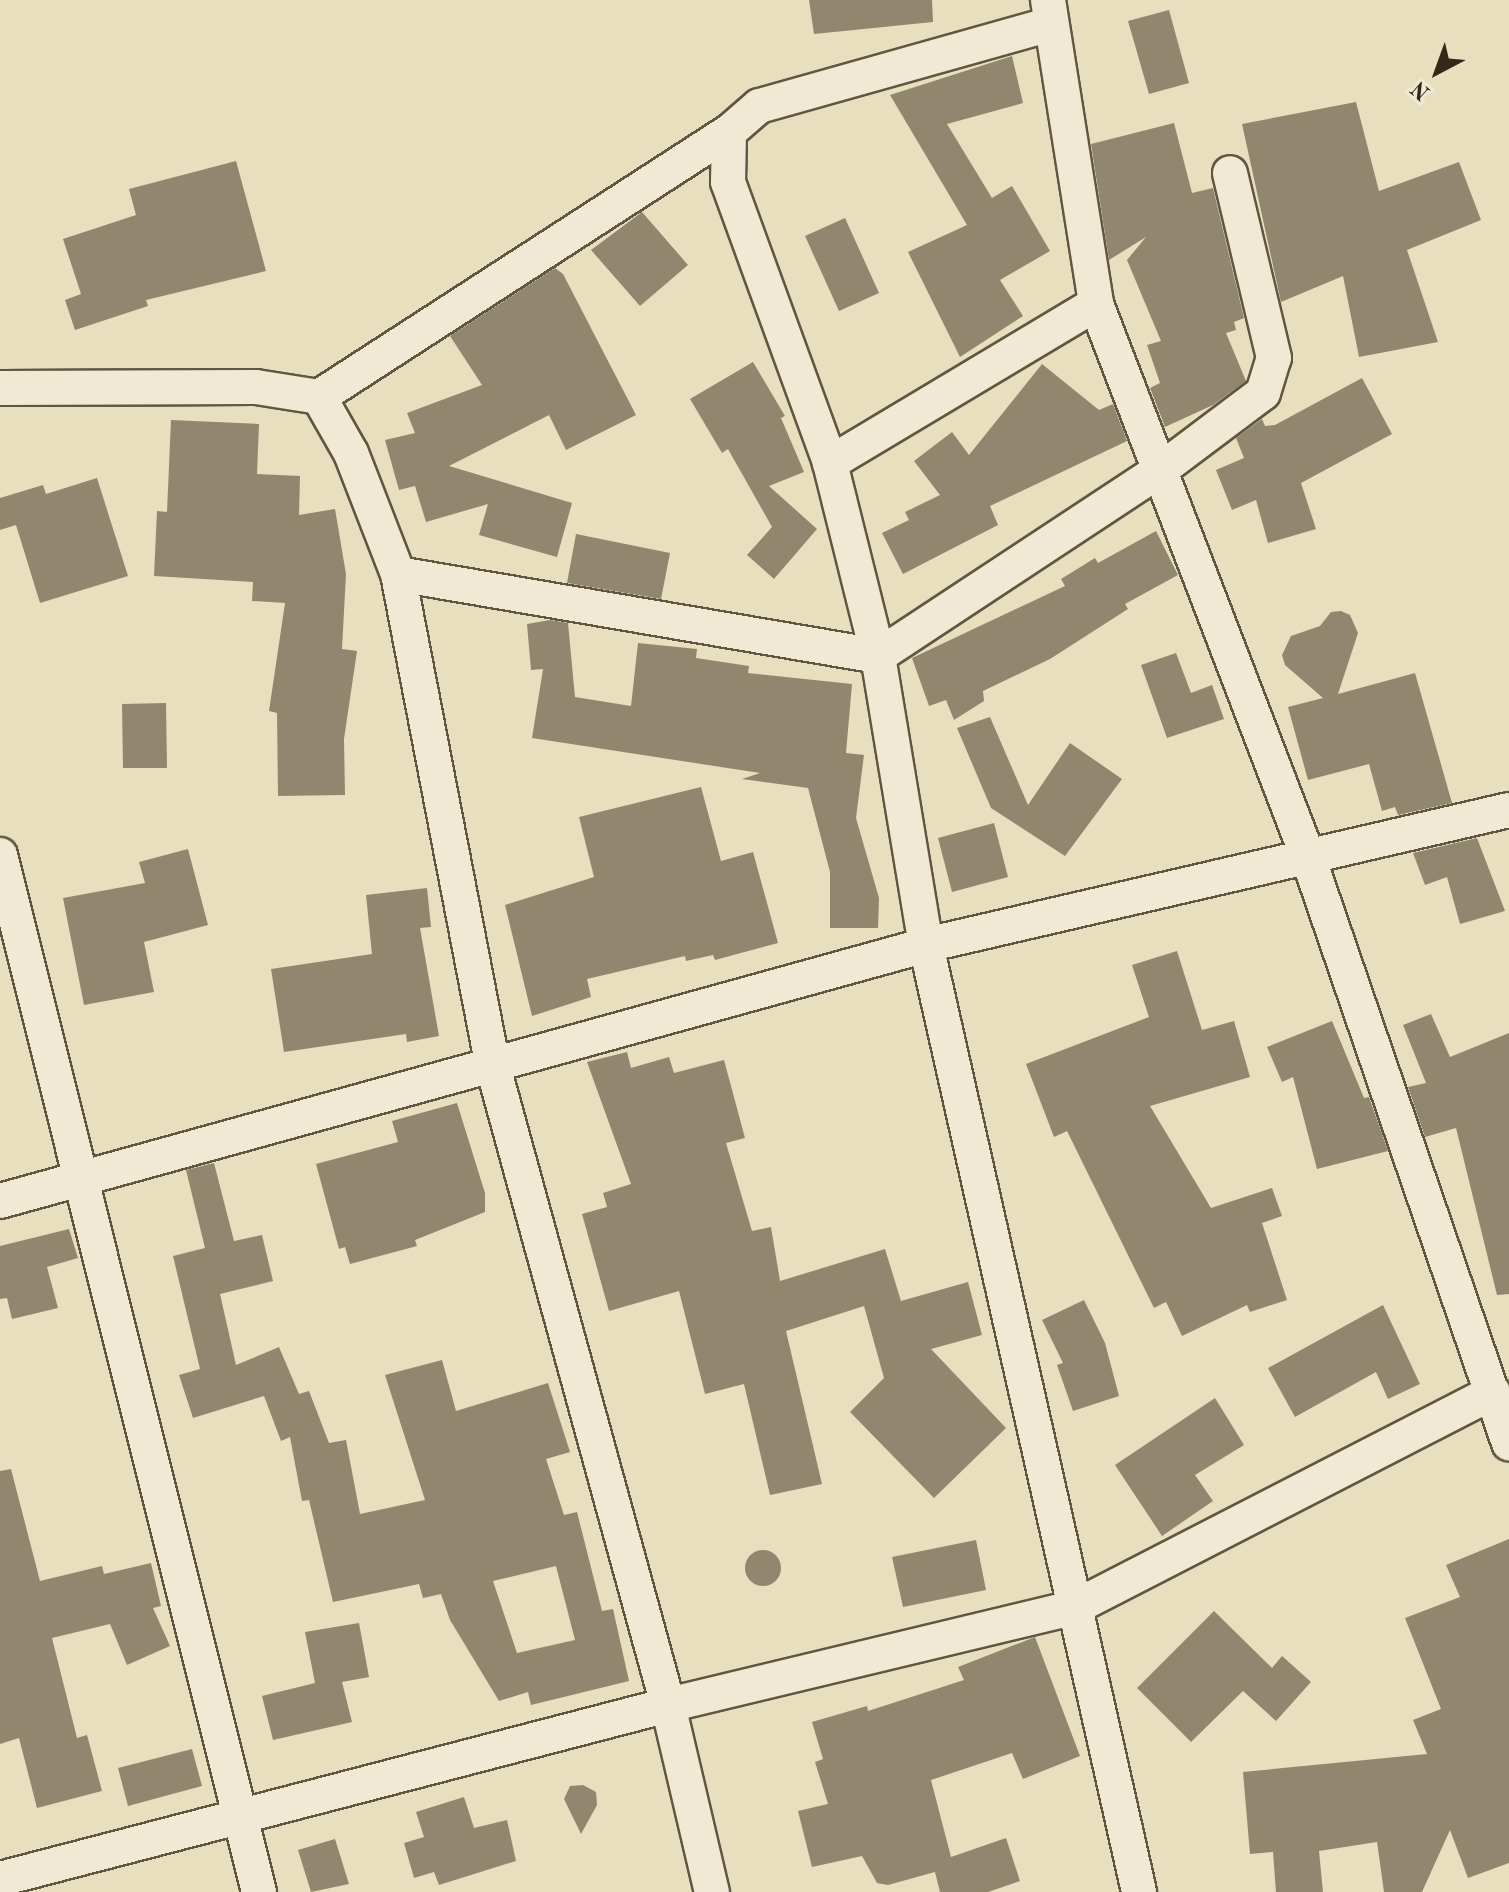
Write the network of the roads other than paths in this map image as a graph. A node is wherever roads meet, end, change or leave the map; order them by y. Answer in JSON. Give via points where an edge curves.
{"nodes":[{"id":1,"x":1050,"y":12,"type":"edge"},
{"id":2,"x":729,"y":132,"type":"junction"},
{"id":3,"x":1230,"y":173,"type":"dead end"},
{"id":4,"x":1096,"y":304,"type":"junction"},
{"id":5,"x":0,"y":388,"type":"edge"},
{"id":6,"x":319,"y":397,"type":"junction"},
{"id":7,"x":830,"y":463,"type":"junction"},
{"id":8,"x":1163,"y":468,"type":"junction"},
{"id":9,"x":398,"y":574,"type":"junction"},
{"id":10,"x":878,"y":656,"type":"junction"},
{"id":11,"x":1509,"y":810,"type":"edge"},
{"id":12,"x":0,"y":855,"type":"edge"},
{"id":13,"x":1308,"y":857,"type":"junction"},
{"id":14,"x":926,"y":945,"type":"junction"},
{"id":15,"x":492,"y":1063,"type":"junction"},
{"id":16,"x":85,"y":1180,"type":"junction"},
{"id":17,"x":0,"y":1201,"type":"edge"},
{"id":18,"x":1493,"y":1392,"type":"junction"},
{"id":19,"x":1509,"y":1443,"type":"edge"},
{"id":20,"x":1075,"y":1607,"type":"junction"},
{"id":21,"x":668,"y":1705,"type":"junction"},
{"id":22,"x":239,"y":1816,"type":"junction"},
{"id":23,"x":0,"y":1879,"type":"edge"},
{"id":24,"x":259,"y":1892,"type":"edge"},
{"id":25,"x":712,"y":1892,"type":"edge"},
{"id":26,"x":1139,"y":1892,"type":"edge"}],
"edges":[{"from":1,"to":2,"type":"street","via":[[759,106]]},
{"from":1,"to":4,"type":"street"},
{"from":2,"to":6,"type":"street"},
{"from":2,"to":7,"type":"street","via":[[728,182]]},
{"from":3,"to":8,"type":"street","via":[[1274,358],[1263,393],[1248,409]]},
{"from":4,"to":7,"type":"street"},
{"from":4,"to":8,"type":"street"},
{"from":5,"to":6,"type":"street","via":[[256,387]]},
{"from":6,"to":9,"type":"street","via":[[351,453]]},
{"from":7,"to":10,"type":"street"},
{"from":8,"to":10,"type":"street"},
{"from":8,"to":13,"type":"street"},
{"from":9,"to":10,"type":"street"},
{"from":9,"to":15,"type":"street"},
{"from":10,"to":14,"type":"street"},
{"from":11,"to":13,"type":"street"},
{"from":12,"to":16,"type":"street"},
{"from":13,"to":14,"type":"street"},
{"from":13,"to":18,"type":"street"},
{"from":14,"to":15,"type":"street"},
{"from":14,"to":20,"type":"street"},
{"from":15,"to":16,"type":"street"},
{"from":15,"to":21,"type":"street"},
{"from":16,"to":17,"type":"street"},
{"from":16,"to":22,"type":"street"},
{"from":18,"to":19,"type":"street"},
{"from":18,"to":20,"type":"street"},
{"from":20,"to":21,"type":"street"},
{"from":20,"to":26,"type":"street"},
{"from":21,"to":22,"type":"street"},
{"from":21,"to":25,"type":"street"},
{"from":22,"to":23,"type":"street"},
{"from":22,"to":24,"type":"street"}]}
